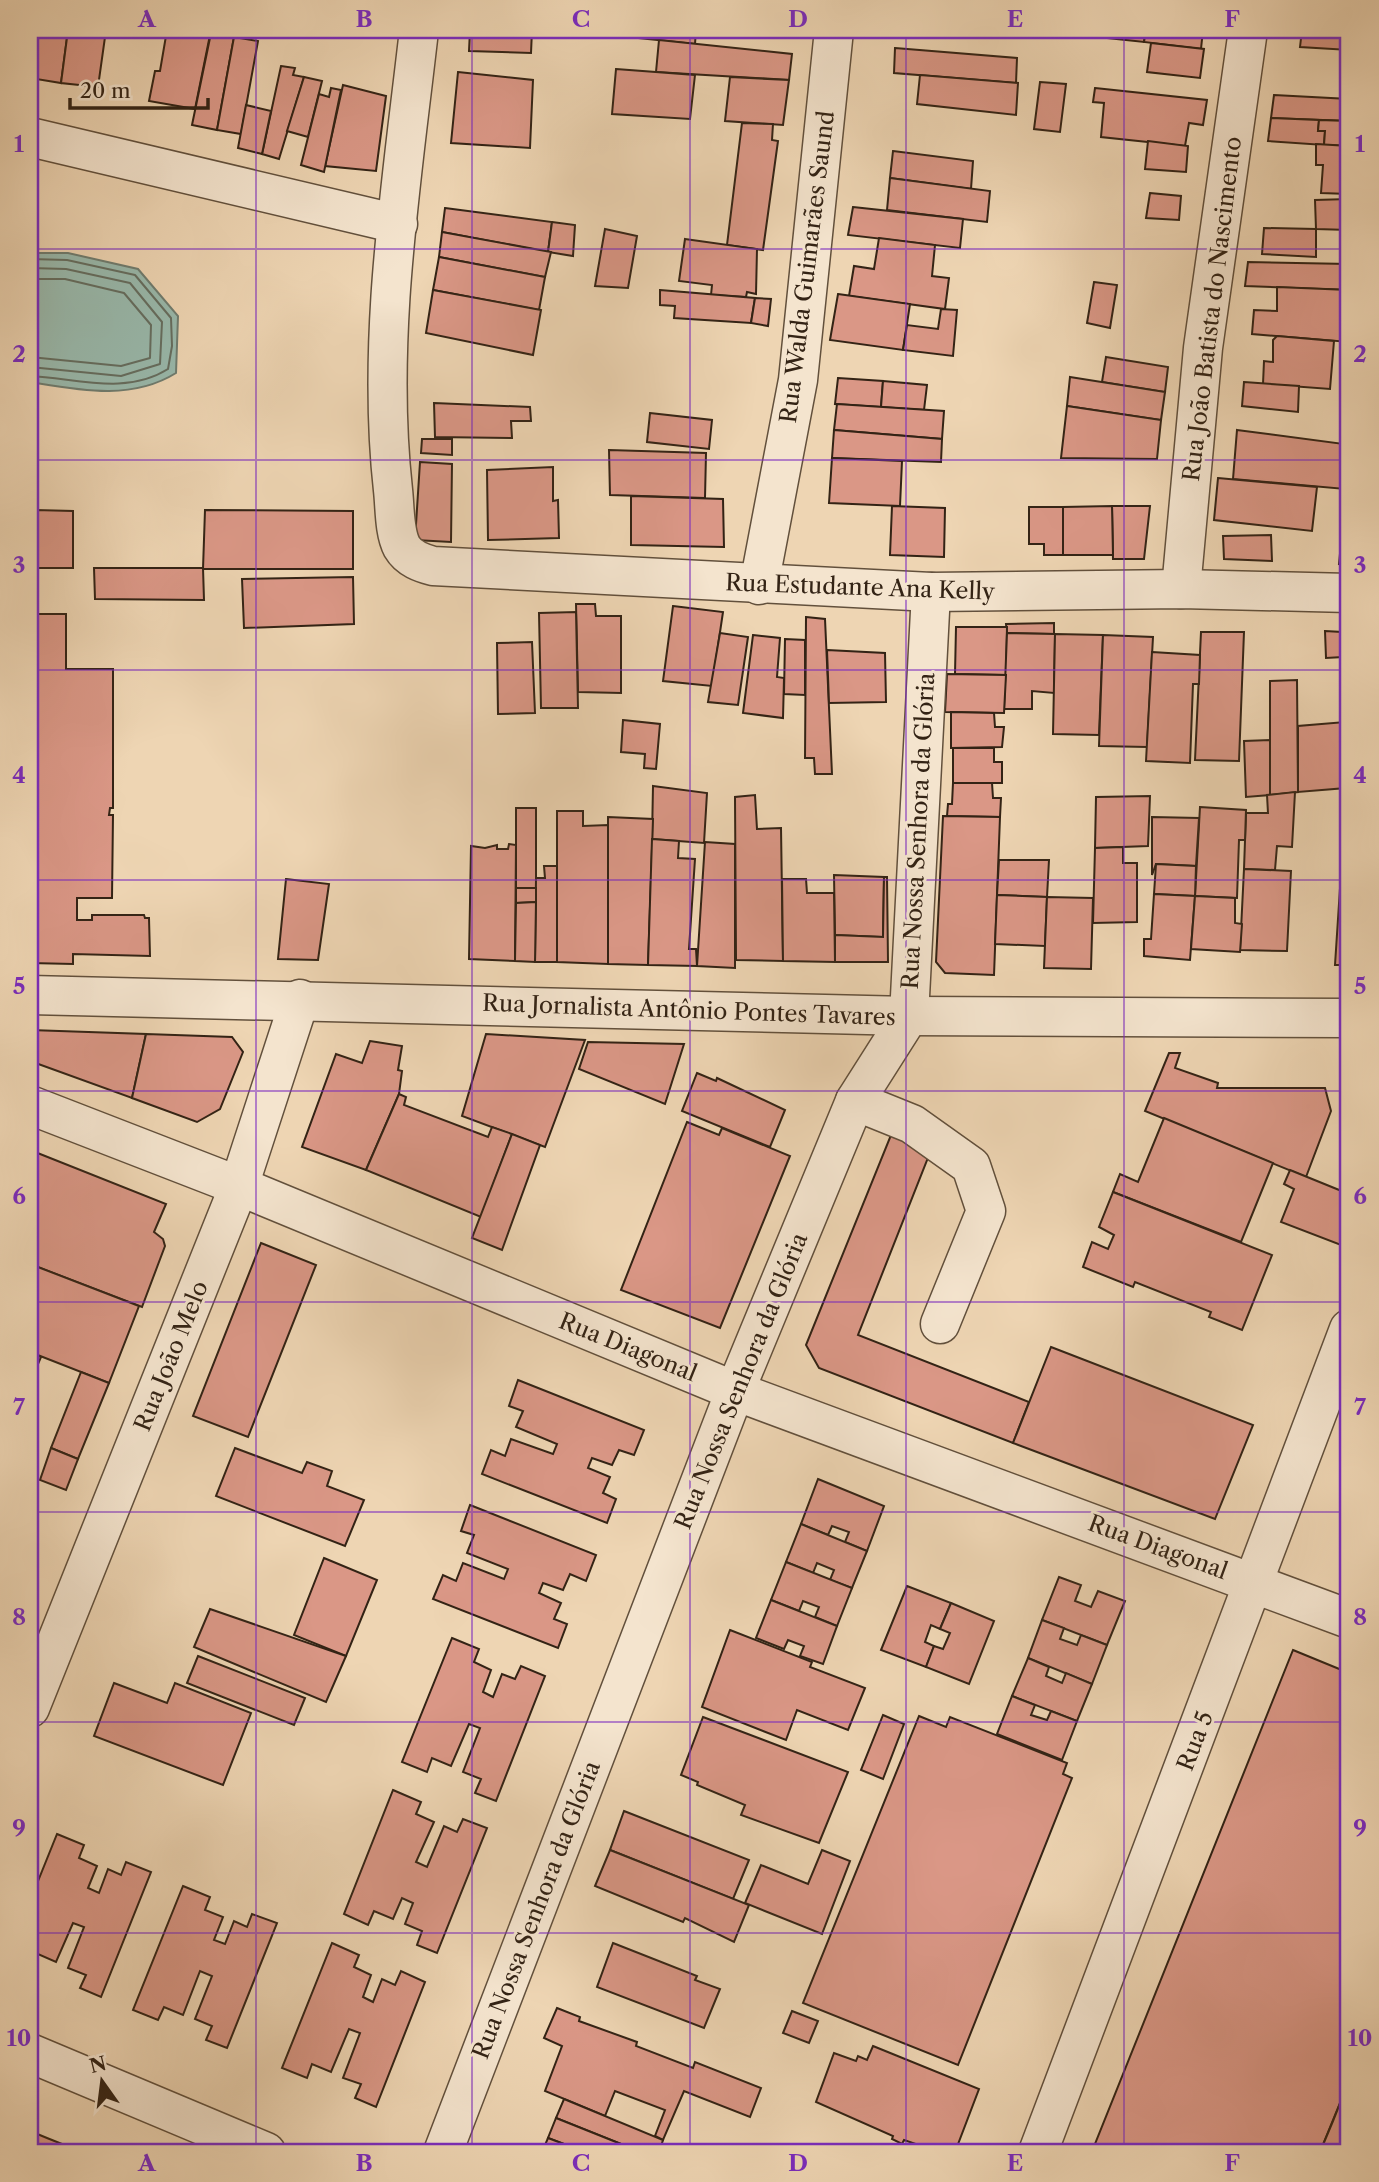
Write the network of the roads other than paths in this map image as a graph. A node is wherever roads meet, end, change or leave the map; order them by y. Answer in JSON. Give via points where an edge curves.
{"nodes":[{"id":1,"x":419,"y":30,"type":"edge"},
{"id":2,"x":834,"y":30,"type":"edge"},
{"id":3,"x":1248,"y":30,"type":"edge"},
{"id":4,"x":30,"y":137,"type":"edge"},
{"id":5,"x":398,"y":224,"type":"junction"},
{"id":6,"x":759,"y":585,"type":"junction"},
{"id":7,"x":1181,"y":589,"type":"junction"},
{"id":8,"x":931,"y":593,"type":"junction"},
{"id":9,"x":1349,"y":593,"type":"edge"},
{"id":10,"x":30,"y":995,"type":"edge"},
{"id":11,"x":300,"y":999,"type":"junction"},
{"id":12,"x":908,"y":1016,"type":"junction"},
{"id":13,"x":1349,"y":1018,"type":"edge"},
{"id":14,"x":855,"y":1101,"type":"junction"},
{"id":15,"x":30,"y":1105,"type":"edge"},
{"id":16,"x":239,"y":1186,"type":"junction"},
{"id":17,"x":940,"y":1324,"type":"dead end"},
{"id":18,"x":1349,"y":1329,"type":"edge"},
{"id":19,"x":734,"y":1391,"type":"junction"},
{"id":20,"x":1256,"y":1583,"type":"junction"},
{"id":21,"x":1349,"y":1619,"type":"edge"},
{"id":22,"x":30,"y":1708,"type":"edge"},
{"id":23,"x":30,"y":2053,"type":"edge"},
{"id":24,"x":266,"y":2152,"type":"edge"},
{"id":25,"x":443,"y":2152,"type":"edge"},
{"id":26,"x":1038,"y":2152,"type":"edge"}],
"edges":[{"from":1,"to":5,"type":"street","name":"Rua Estudante Ana Kelly"},
{"from":2,"to":6,"type":"street","name":"Rua Walda Guimarães Saund","via":[[798,380]]},
{"from":3,"to":7,"type":"street","name":"Rua João Batista do Nascimento","via":[[1203,348]]},
{"from":4,"to":5,"type":"street"},
{"from":5,"to":6,"type":"street","name":"Rua Estudante Ana Kelly","via":[[389,333],[390,467],[402,548],[418,562],[433,566]]},
{"from":6,"to":8,"type":"street","name":"Rua Estudante Ana Kelly"},
{"from":7,"to":8,"type":"street","name":"Rua Estudante Ana Kelly"},
{"from":7,"to":9,"type":"street","name":"Rua Estudante Ana Kelly"},
{"from":8,"to":12,"type":"street","name":"Rua Nossa Senhora da Glória"},
{"from":10,"to":11,"type":"street","name":"Rua Jornalista Antônio Pontes Tavares"},
{"from":11,"to":12,"type":"street","name":"Rua Jornalista Antônio Pontes Tavares"},
{"from":11,"to":16,"type":"street","name":"Rua João Melo"},
{"from":12,"to":13,"type":"street","name":"Rua Jornalista Antônio Pontes Tavares"},
{"from":12,"to":14,"type":"street","name":"Rua Nossa Senhora da Glória"},
{"from":14,"to":17,"type":"street","via":[[912,1124],[971,1166],[986,1211]]},
{"from":14,"to":19,"type":"street","name":"Rua Nossa Senhora da Glória"},
{"from":15,"to":16,"type":"street","name":"Rua Diagonal"},
{"from":16,"to":19,"type":"street","name":"Rua Diagonal"},
{"from":16,"to":22,"type":"street","name":"Rua João Melo"},
{"from":18,"to":20,"type":"street","name":"Rua 5"},
{"from":19,"to":20,"type":"street","name":"Rua Diagonal"},
{"from":19,"to":25,"type":"street","name":"Rua Nossa Senhora da Glória"},
{"from":20,"to":21,"type":"street","name":"Rua Diagonal"},
{"from":20,"to":26,"type":"street","name":"Rua 5"},
{"from":23,"to":24,"type":"street"}]}
